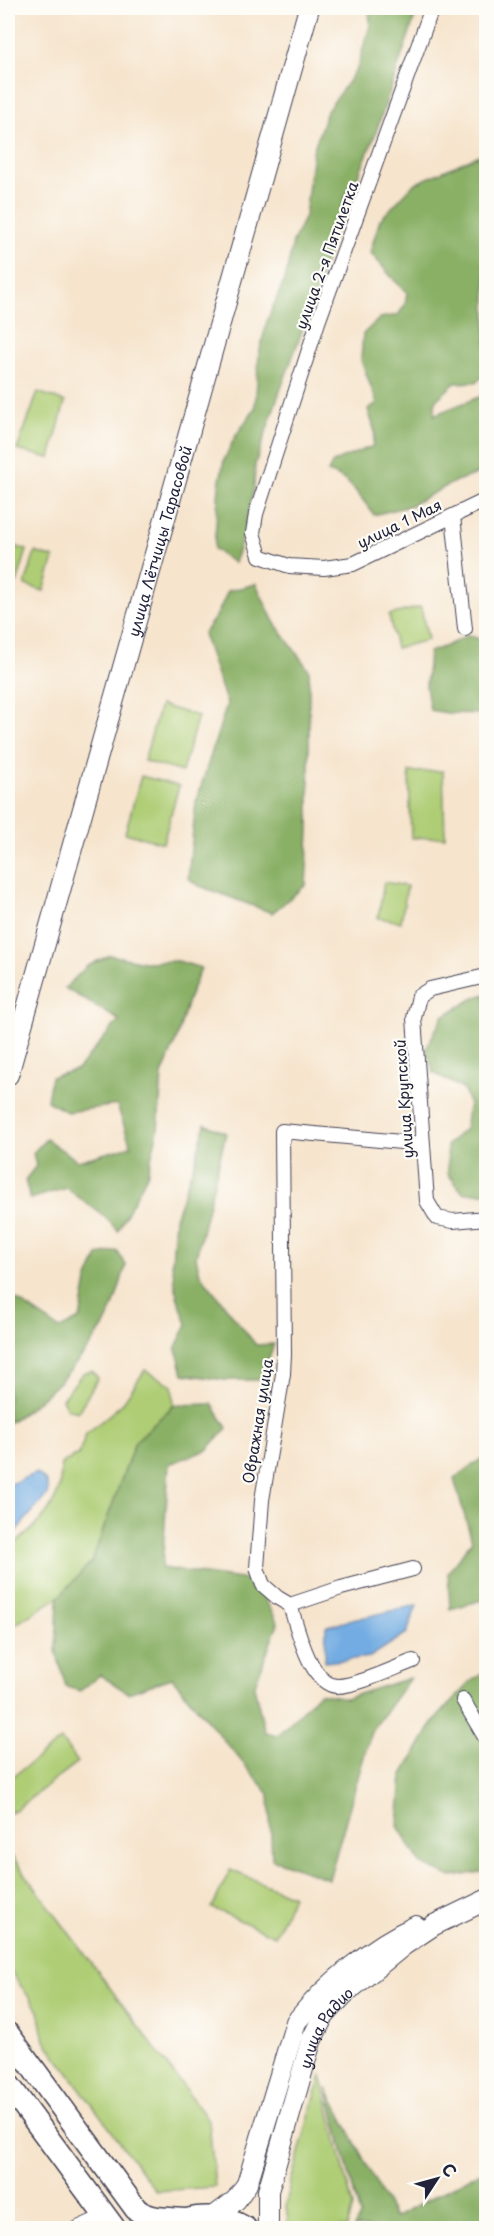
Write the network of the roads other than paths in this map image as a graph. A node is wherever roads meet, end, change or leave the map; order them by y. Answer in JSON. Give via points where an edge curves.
{"nodes":[{"id":1,"x":309,"y":8,"type":"edge"},
{"id":2,"x":432,"y":8,"type":"edge"},
{"id":3,"x":486,"y":500,"type":"edge"},
{"id":4,"x":256,"y":514,"type":"joint"},
{"id":5,"x":453,"y":516,"type":"junction"},
{"id":6,"x":465,"y":628,"type":"dead end"},
{"id":7,"x":486,"y":976,"type":"edge"},
{"id":8,"x":8,"y":1075,"type":"edge"},
{"id":9,"x":423,"y":1144,"type":"junction"},
{"id":10,"x":486,"y":1218,"type":"edge"},
{"id":11,"x":413,"y":1569,"type":"dead end"},
{"id":12,"x":290,"y":1605,"type":"junction"},
{"id":13,"x":413,"y":1661,"type":"dead end"},
{"id":14,"x":463,"y":1700,"type":"dead end"},
{"id":15,"x":486,"y":1739,"type":"edge"},
{"id":16,"x":486,"y":1900,"type":"edge"},
{"id":17,"x":461,"y":1911,"type":"junction"},
{"id":18,"x":8,"y":2034,"type":"edge"},
{"id":19,"x":8,"y":2084,"type":"edge"},
{"id":20,"x":212,"y":2218,"type":"junction"},
{"id":21,"x":110,"y":2222,"type":"edge"},
{"id":22,"x":176,"y":2224,"type":"edge"},
{"id":23,"x":78,"y":2229,"type":"edge"},
{"id":24,"x":245,"y":2229,"type":"edge"},
{"id":25,"x":268,"y":2229,"type":"edge"}],
"edges":[{"from":1,"to":8,"type":"main road","name":"улица Лётчицы Тарасовой"},
{"from":2,"to":4,"type":"street","name":"улица 2-я Пятилетка","via":[[318,321]]},
{"from":3,"to":5,"type":"street","name":"улица 1 Мая"},
{"from":4,"to":5,"type":"street","name":"улица 1 Мая","via":[[253,533],[260,556],[289,566],[324,568],[353,564]]},
{"from":5,"to":6,"type":"street"},
{"from":7,"to":9,"type":"street","name":"улица Крупской","via":[[430,989],[419,996],[414,1018]]},
{"from":9,"to":10,"type":"street","name":"улица Крупской","via":[[427,1201],[437,1218]]},
{"from":9,"to":12,"type":"street","name":"Овражная улица","via":[[282,1131],[283,1374],[262,1500],[257,1568],[262,1585]]},
{"from":11,"to":12,"type":"street"},
{"from":12,"to":13,"type":"street","via":[[315,1672],[328,1683],[339,1686]]},
{"from":14,"to":15,"type":"street"},
{"from":16,"to":17,"type":"main road","name":"улица Радио"},
{"from":17,"to":20,"type":"main road","via":[[392,1937],[310,2004],[296,2022],[247,2184],[236,2200]]},
{"from":17,"to":25,"type":"main road","name":"улица Радио","via":[[381,1963],[323,2017],[311,2041],[268,2191]]},
{"from":18,"to":22,"type":"main road","via":[[136,2208],[146,2216]]},
{"from":19,"to":21,"type":"main road"},
{"from":20,"to":22,"type":"main road"},
{"from":20,"to":24,"type":"main road"},
{"from":21,"to":23,"type":"street"}]}
